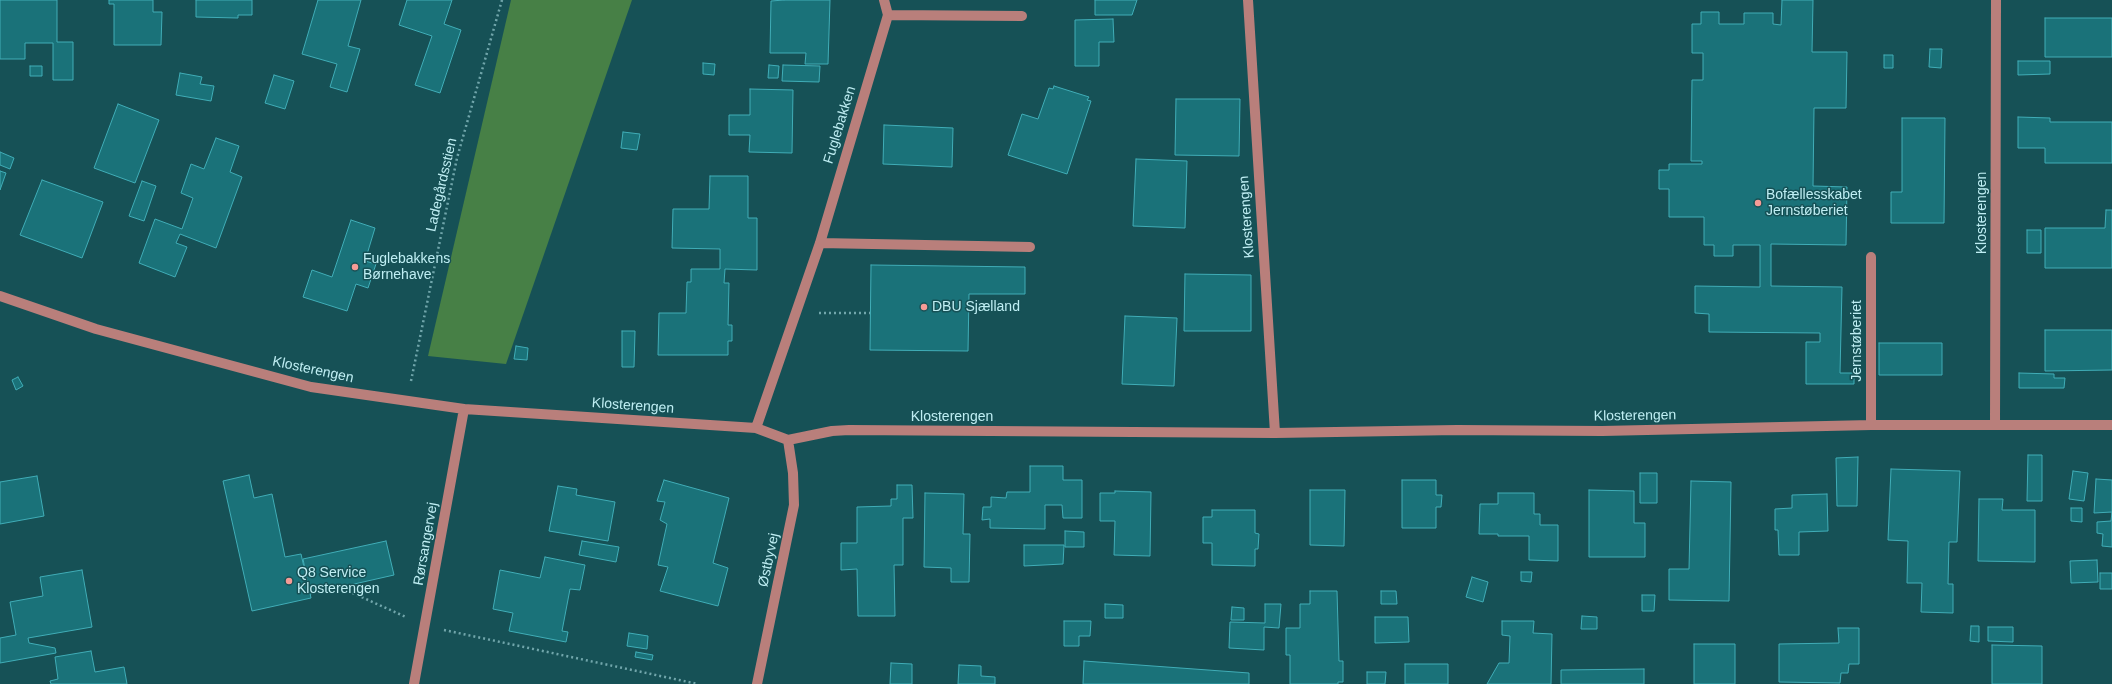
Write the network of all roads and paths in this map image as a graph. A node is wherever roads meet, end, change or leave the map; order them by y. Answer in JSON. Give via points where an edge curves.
{"nodes":[{"id":1,"x":502,"y":0,"type":"edge"},
{"id":2,"x":884,"y":0,"type":"edge"},
{"id":3,"x":1248,"y":0,"type":"edge"},
{"id":4,"x":1996,"y":0,"type":"edge"},
{"id":5,"x":888,"y":15,"type":"junction"},
{"id":6,"x":1022,"y":16,"type":"dead end"},
{"id":7,"x":820,"y":242,"type":"junction"},
{"id":8,"x":1030,"y":247,"type":"dead end"},
{"id":9,"x":1871,"y":257,"type":"dead end"},
{"id":10,"x":0,"y":296,"type":"edge"},
{"id":11,"x":796,"y":313,"type":"junction"},
{"id":12,"x":870,"y":313,"type":"dead end"},
{"id":13,"x":407,"y":401,"type":"junction"},
{"id":14,"x":464,"y":409,"type":"junction"},
{"id":15,"x":1871,"y":425,"type":"junction"},
{"id":16,"x":1995,"y":425,"type":"junction"},
{"id":17,"x":2112,"y":426,"type":"edge"},
{"id":18,"x":756,"y":428,"type":"junction"},
{"id":19,"x":1275,"y":433,"type":"junction"},
{"id":20,"x":788,"y":440,"type":"junction"},
{"id":21,"x":348,"y":591,"type":"dead end"},
{"id":22,"x":426,"y":626,"type":"junction"},
{"id":23,"x":414,"y":684,"type":"edge"},
{"id":24,"x":698,"y":684,"type":"edge"},
{"id":25,"x":757,"y":684,"type":"edge"}],
"edges":[{"from":1,"to":13,"type":"path","name":"Ladegårdsstien","via":[[457,158]]},
{"from":2,"to":5,"type":"street"},
{"from":3,"to":19,"type":"street","name":"Klosterengen"},
{"from":4,"to":16,"type":"street","name":"Klosterengen"},
{"from":5,"to":6,"type":"street"},
{"from":5,"to":7,"type":"street","name":"Fuglebakken"},
{"from":7,"to":8,"type":"street"},
{"from":7,"to":11,"type":"street","name":"Fuglebakken"},
{"from":9,"to":15,"type":"street","name":"Jernstøberiet"},
{"from":10,"to":13,"type":"street","name":"Klosterengen","via":[[96,329],[311,387]]},
{"from":11,"to":12,"type":"path"},
{"from":11,"to":18,"type":"street","name":"Fuglebakken"},
{"from":13,"to":14,"type":"street","name":"Klosterengen"},
{"from":14,"to":18,"type":"street","name":"Klosterengen"},
{"from":14,"to":22,"type":"street","name":"Rørsangervej"},
{"from":15,"to":16,"type":"street","name":"Klosterengen"},
{"from":15,"to":19,"type":"street","name":"Klosterengen","via":[[1650,430]]},
{"from":16,"to":17,"type":"street","name":"Klosterengen"},
{"from":18,"to":20,"type":"street","name":"Klosterengen"},
{"from":19,"to":20,"type":"street","name":"Klosterengen","via":[[849,430]]},
{"from":20,"to":25,"type":"street","name":"Østbyvej","via":[[794,505]]},
{"from":21,"to":22,"type":"path"},
{"from":22,"to":23,"type":"street","name":"Rørsangervej"},
{"from":22,"to":24,"type":"path"}]}
